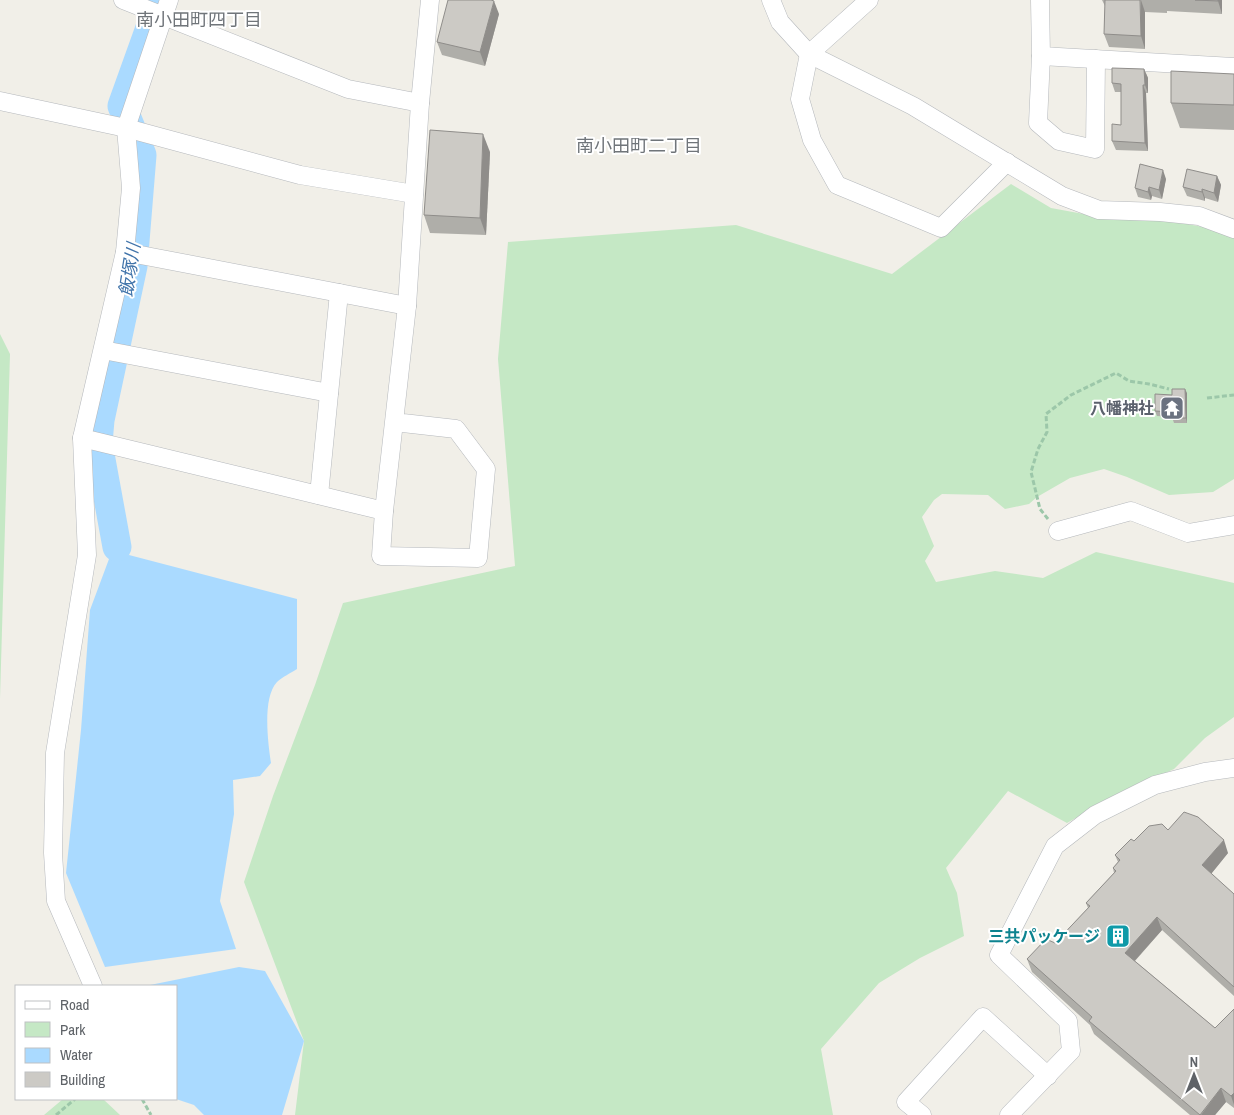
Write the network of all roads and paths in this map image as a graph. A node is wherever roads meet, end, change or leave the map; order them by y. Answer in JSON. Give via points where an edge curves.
{"nodes":[{"id":1,"x":123,"y":0,"type":"edge"},
{"id":2,"x":169,"y":0,"type":"edge"},
{"id":3,"x":430,"y":0,"type":"edge"},
{"id":4,"x":771,"y":0,"type":"edge"},
{"id":5,"x":869,"y":0,"type":"edge"},
{"id":6,"x":1040,"y":0,"type":"edge"},
{"id":7,"x":163,"y":17,"type":"junction"},
{"id":8,"x":810,"y":54,"type":"junction"},
{"id":9,"x":1040,"y":56,"type":"junction"},
{"id":10,"x":1096,"y":59,"type":"junction"},
{"id":11,"x":1234,"y":67,"type":"edge"},
{"id":12,"x":0,"y":101,"type":"edge"},
{"id":13,"x":420,"y":103,"type":"junction"},
{"id":14,"x":126,"y":128,"type":"junction"},
{"id":15,"x":1007,"y":162,"type":"junction"},
{"id":16,"x":414,"y":194,"type":"junction"},
{"id":17,"x":1234,"y":228,"type":"edge"},
{"id":18,"x":125,"y":252,"type":"junction"},
{"id":19,"x":339,"y":293,"type":"junction"},
{"id":20,"x":407,"y":306,"type":"junction"},
{"id":21,"x":102,"y":350,"type":"junction"},
{"id":22,"x":1169,"y":389,"type":"dead end"},
{"id":23,"x":329,"y":393,"type":"junction"},
{"id":24,"x":1234,"y":394,"type":"edge"},
{"id":25,"x":1206,"y":398,"type":"dead end"},
{"id":26,"x":394,"y":422,"type":"junction"},
{"id":27,"x":82,"y":438,"type":"junction"},
{"id":28,"x":319,"y":495,"type":"junction"},
{"id":29,"x":384,"y":511,"type":"junction"},
{"id":30,"x":1234,"y":525,"type":"edge"},
{"id":31,"x":1058,"y":531,"type":"joint"},
{"id":32,"x":1234,"y":768,"type":"edge"},
{"id":33,"x":93,"y":985,"type":"edge"},
{"id":34,"x":1048,"y":1076,"type":"junction"},
{"id":35,"x":74,"y":1100,"type":"edge"},
{"id":36,"x":143,"y":1100,"type":"edge"},
{"id":37,"x":56,"y":1115,"type":"edge"},
{"id":38,"x":151,"y":1115,"type":"edge"},
{"id":39,"x":922,"y":1115,"type":"edge"},
{"id":40,"x":1009,"y":1115,"type":"edge"}],
"edges":[{"from":1,"to":7,"type":"street"},
{"from":2,"to":7,"type":"street"},
{"from":3,"to":13,"type":"street"},
{"from":4,"to":8,"type":"street","via":[[780,22]]},
{"from":5,"to":8,"type":"street"},
{"from":6,"to":9,"type":"street"},
{"from":7,"to":13,"type":"street","via":[[348,90]]},
{"from":7,"to":14,"type":"street"},
{"from":8,"to":15,"type":"street","via":[[912,106]]},
{"from":8,"to":15,"type":"street","via":[[800,98],[812,140],[837,185],[941,228]]},
{"from":9,"to":10,"type":"street"},
{"from":9,"to":10,"type":"street","via":[[1038,123],[1059,141],[1096,148]]},
{"from":10,"to":11,"type":"street"},
{"from":12,"to":14,"type":"street"},
{"from":13,"to":16,"type":"street"},
{"from":14,"to":16,"type":"street","via":[[300,175]]},
{"from":14,"to":18,"type":"street","via":[[131,188]]},
{"from":15,"to":17,"type":"street","via":[[1062,196],[1099,210],[1199,216]]},
{"from":16,"to":20,"type":"street"},
{"from":18,"to":19,"type":"street"},
{"from":18,"to":21,"type":"street"},
{"from":19,"to":20,"type":"street"},
{"from":19,"to":23,"type":"street"},
{"from":20,"to":26,"type":"street"},
{"from":21,"to":23,"type":"street"},
{"from":21,"to":27,"type":"street"},
{"from":22,"to":31,"type":"path","via":[[1129,381],[1116,373],[1071,395],[1046,414],[1047,432],[1032,472],[1040,509]]},
{"from":23,"to":28,"type":"street"},
{"from":24,"to":25,"type":"path"},
{"from":26,"to":29,"type":"street"},
{"from":26,"to":29,"type":"street","via":[[456,429],[486,469],[478,558],[381,556]]},
{"from":27,"to":28,"type":"street"},
{"from":27,"to":33,"type":"street","via":[[87,555],[55,753],[53,853],[56,901]]},
{"from":28,"to":29,"type":"street"},
{"from":30,"to":31,"type":"street","via":[[1188,533],[1131,511]]},
{"from":32,"to":34,"type":"street","via":[[1155,785],[1095,816],[1055,846],[999,955],[1068,1021],[1071,1052]]},
{"from":34,"to":39,"type":"street","via":[[983,1016],[906,1102]]},
{"from":34,"to":40,"type":"street"},
{"from":35,"to":37,"type":"path"},
{"from":36,"to":38,"type":"path"}]}
